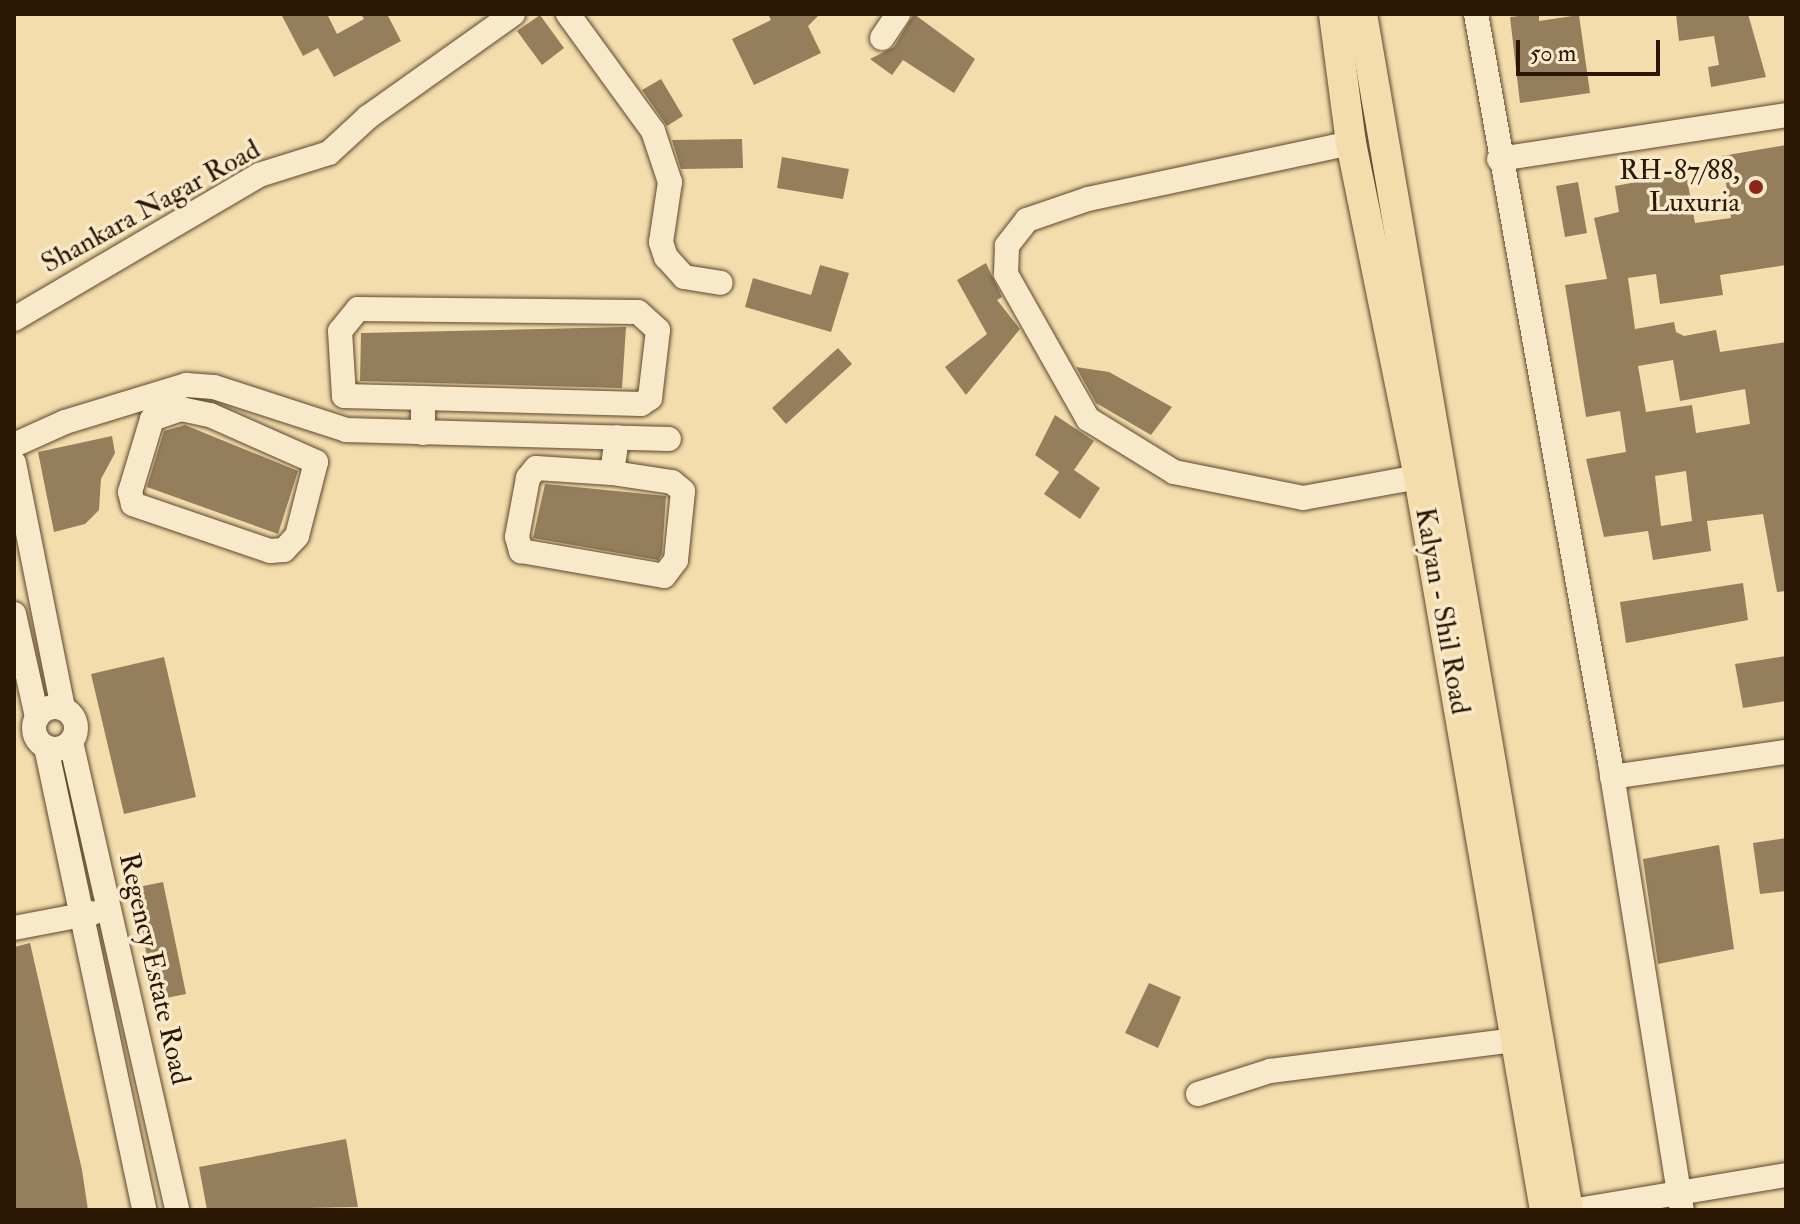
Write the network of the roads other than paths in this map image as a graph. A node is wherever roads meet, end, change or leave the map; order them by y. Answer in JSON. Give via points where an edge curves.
{"nodes":[{"id":1,"x":568,"y":14,"type":"edge"},
{"id":2,"x":898,"y":14,"type":"edge"},
{"id":3,"x":1334,"y":14,"type":"edge"},
{"id":4,"x":1362,"y":14,"type":"edge"},
{"id":5,"x":1476,"y":14,"type":"edge"},
{"id":6,"x":500,"y":17,"type":"edge"},
{"id":7,"x":882,"y":38,"type":"dead end"},
{"id":8,"x":1786,"y":115,"type":"edge"},
{"id":9,"x":1351,"y":143,"type":"junction"},
{"id":10,"x":1499,"y":159,"type":"junction"},
{"id":11,"x":721,"y":283,"type":"dead end"},
{"id":12,"x":17,"y":312,"type":"edge"},
{"id":13,"x":423,"y":398,"type":"junction"},
{"id":14,"x":257,"y":404,"type":"junction"},
{"id":15,"x":248,"y":430,"type":"junction"},
{"id":16,"x":423,"y":433,"type":"junction"},
{"id":17,"x":617,"y":437,"type":"junction"},
{"id":18,"x":669,"y":439,"type":"dead end"},
{"id":19,"x":14,"y":445,"type":"edge"},
{"id":20,"x":14,"y":463,"type":"edge"},
{"id":21,"x":612,"y":473,"type":"junction"},
{"id":22,"x":1419,"y":477,"type":"junction"},
{"id":23,"x":14,"y":614,"type":"edge"},
{"id":24,"x":63,"y":708,"type":"junction"},
{"id":25,"x":33,"y":733,"type":"edge"},
{"id":26,"x":71,"y":742,"type":"junction"},
{"id":27,"x":1786,"y":752,"type":"edge"},
{"id":28,"x":1612,"y":777,"type":"junction"},
{"id":29,"x":111,"y":908,"type":"junction"},
{"id":30,"x":80,"y":916,"type":"junction"},
{"id":31,"x":14,"y":928,"type":"edge"},
{"id":32,"x":1516,"y":1040,"type":"junction"},
{"id":33,"x":1198,"y":1094,"type":"dead end"},
{"id":34,"x":1786,"y":1175,"type":"edge"},
{"id":35,"x":1680,"y":1201,"type":"edge"},
{"id":36,"x":144,"y":1210,"type":"edge"},
{"id":37,"x":177,"y":1210,"type":"edge"},
{"id":38,"x":1545,"y":1210,"type":"edge"},
{"id":39,"x":1568,"y":1210,"type":"edge"},
{"id":40,"x":1577,"y":1210,"type":"edge"}],
"edges":[{"from":1,"to":11,"type":"street","via":[[653,131],[670,182],[661,242],[666,257],[684,277]]},
{"from":2,"to":7,"type":"street"},
{"from":3,"to":9,"type":"main road","name":"Kalyan - Shil Road"},
{"from":4,"to":39,"type":"main road","name":"Kalyan - Shil Road"},
{"from":5,"to":10,"type":"street"},
{"from":6,"to":12,"type":"street","name":"Shankara Nagar Road","via":[[329,153],[259,175]]},
{"from":8,"to":10,"type":"street"},
{"from":9,"to":22,"type":"main road","name":"Kalyan - Shil Road"},
{"from":9,"to":22,"type":"street","via":[[1088,199],[1027,220],[1007,246],[1006,274],[1088,419],[1164,467],[1202,481],[1303,498]]},
{"from":10,"to":28,"type":"street"},
{"from":13,"to":13,"type":"street","via":[[344,396],[340,331],[358,309],[638,312],[658,330],[650,398],[641,404]]},
{"from":13,"to":16,"type":"street"},
{"from":14,"to":15,"type":"street"},
{"from":14,"to":16,"type":"street","via":[[346,430]]},
{"from":14,"to":19,"type":"street","via":[[214,387],[186,385],[65,422]]},
{"from":15,"to":15,"type":"street","via":[[316,462],[297,536],[284,550],[270,551],[133,504],[130,492],[141,450],[152,419],[163,411],[210,415]]},
{"from":16,"to":17,"type":"street"},
{"from":17,"to":18,"type":"street"},
{"from":17,"to":21,"type":"street"},
{"from":20,"to":24,"type":"street"},
{"from":21,"to":21,"type":"street","via":[[672,482],[683,491],[676,560],[664,576],[521,551],[517,537],[528,478],[536,468]]},
{"from":22,"to":32,"type":"main road","name":"Kalyan - Shil Road"},
{"from":23,"to":25,"type":"street"},
{"from":24,"to":25,"type":"street"},
{"from":24,"to":26,"type":"street","name":"Regency Estate Road","via":[[76,723]]},
{"from":25,"to":26,"type":"street"},
{"from":25,"to":30,"type":"street"},
{"from":26,"to":29,"type":"street","name":"Regency Estate Road"},
{"from":27,"to":28,"type":"street"},
{"from":28,"to":35,"type":"street"},
{"from":29,"to":30,"type":"street"},
{"from":29,"to":37,"type":"street","name":"Regency Estate Road"},
{"from":30,"to":31,"type":"street"},
{"from":30,"to":36,"type":"street"},
{"from":32,"to":33,"type":"street","via":[[1270,1071]]},
{"from":32,"to":38,"type":"main road","name":"Kalyan - Shil Road"},
{"from":34,"to":35,"type":"street"},
{"from":35,"to":40,"type":"street"}]}
